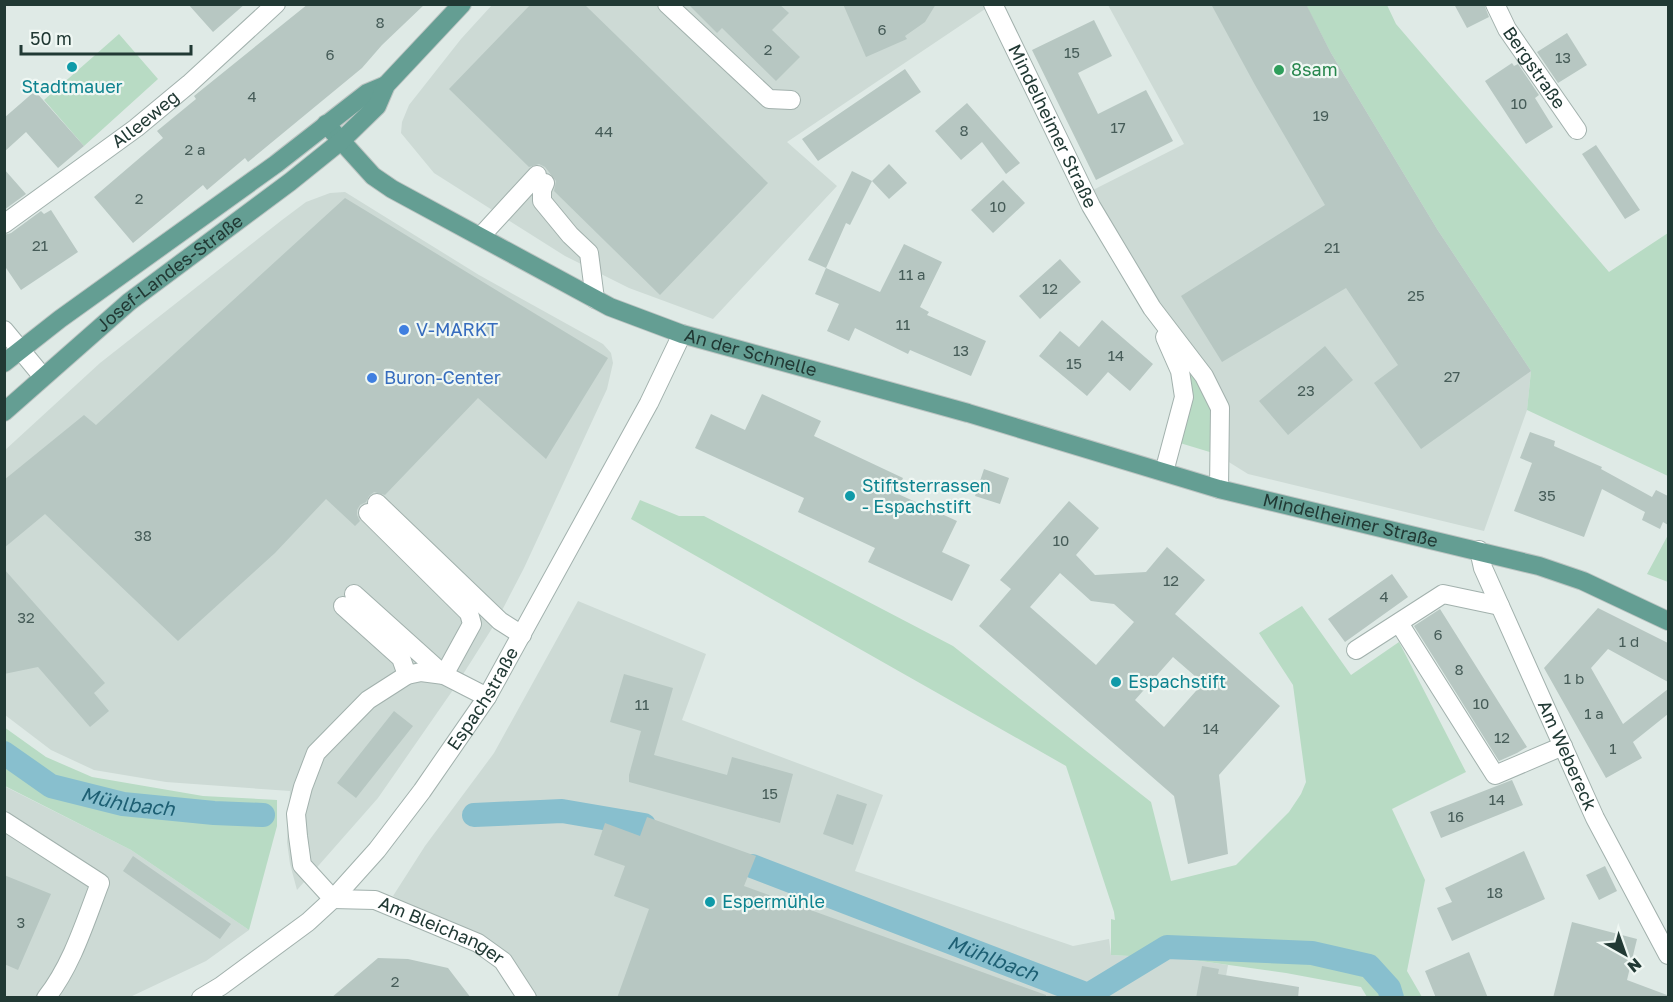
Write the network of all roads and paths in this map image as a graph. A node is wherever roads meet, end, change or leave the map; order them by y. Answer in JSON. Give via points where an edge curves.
{"nodes":[{"id":1,"x":276,"y":4,"type":"edge"},
{"id":2,"x":462,"y":4,"type":"edge"},
{"id":3,"x":667,"y":4,"type":"edge"},
{"id":4,"x":993,"y":4,"type":"edge"},
{"id":5,"x":1495,"y":4,"type":"edge"},
{"id":6,"x":386,"y":85,"type":"junction"},
{"id":7,"x":791,"y":100,"type":"dead end"},
{"id":8,"x":326,"y":124,"type":"junction"},
{"id":9,"x":1577,"y":130,"type":"dead end"},
{"id":10,"x":341,"y":141,"type":"junction"},
{"id":11,"x":4,"y":224,"type":"edge"},
{"id":12,"x":480,"y":236,"type":"junction"},
{"id":13,"x":595,"y":299,"type":"junction"},
{"id":14,"x":1152,"y":308,"type":"junction"},
{"id":15,"x":4,"y":330,"type":"edge"},
{"id":16,"x":682,"y":334,"type":"junction"},
{"id":17,"x":21,"y":350,"type":"junction"},
{"id":18,"x":4,"y":363,"type":"edge"},
{"id":19,"x":43,"y":377,"type":"junction"},
{"id":20,"x":4,"y":412,"type":"edge"},
{"id":21,"x":1164,"y":472,"type":"junction"},
{"id":22,"x":1219,"y":489,"type":"junction"},
{"id":23,"x":372,"y":508,"type":"dead end"},
{"id":24,"x":1479,"y":550,"type":"junction"},
{"id":25,"x":454,"y":588,"type":"junction"},
{"id":26,"x":1500,"y":606,"type":"junction"},
{"id":27,"x":1668,"y":621,"type":"edge"},
{"id":28,"x":1398,"y":623,"type":"junction"},
{"id":29,"x":522,"y":635,"type":"junction"},
{"id":30,"x":1356,"y":650,"type":"dead end"},
{"id":31,"x":407,"y":675,"type":"junction"},
{"id":32,"x":444,"y":675,"type":"junction"},
{"id":33,"x":487,"y":697,"type":"junction"},
{"id":34,"x":1563,"y":746,"type":"junction"},
{"id":35,"x":4,"y":821,"type":"edge"},
{"id":36,"x":333,"y":899,"type":"junction"},
{"id":37,"x":1668,"y":955,"type":"edge"},
{"id":38,"x":46,"y":998,"type":"edge"},
{"id":39,"x":201,"y":998,"type":"edge"},
{"id":40,"x":527,"y":998,"type":"edge"}],
"edges":[{"from":1,"to":11,"type":"street","name":"Alleeweg","via":[[136,128]]},
{"from":2,"to":6,"type":"main road"},
{"from":3,"to":7,"type":"street","via":[[769,99]]},
{"from":4,"to":14,"type":"street","name":"Mindelheimer Straße","via":[[1090,206]]},
{"from":5,"to":9,"type":"street","name":"Bergstraße","via":[[1539,79]]},
{"from":6,"to":8,"type":"main road","name":"Josef-Landes-Straße","via":[[367,93]]},
{"from":6,"to":10,"type":"main road","name":"Josef-Landes-Straße","via":[[377,106]]},
{"from":8,"to":10,"type":"main road","name":"An der Schnelle"},
{"from":8,"to":17,"type":"main road","name":"Josef-Landes-Straße"},
{"from":10,"to":12,"type":"main road","name":"An der Schnelle","via":[[373,176],[392,189]]},
{"from":10,"to":19,"type":"main road","name":"Josef-Landes-Straße","via":[[129,302]]},
{"from":12,"to":13,"type":"main road","name":"An der Schnelle"},
{"from":12,"to":13,"type":"street","via":[[541,179],[542,201],[589,254]]},
{"from":13,"to":16,"type":"main road","name":"An der Schnelle"},
{"from":14,"to":21,"type":"street","name":"Mindelheimer Straße","via":[[1180,371],[1184,397]]},
{"from":14,"to":22,"type":"street","name":"Mindelheimer Straße","via":[[1203,376],[1220,408]]},
{"from":15,"to":17,"type":"street"},
{"from":16,"to":21,"type":"main road","name":"An der Schnelle"},
{"from":16,"to":29,"type":"street","name":"Espachstraße","via":[[649,403]]},
{"from":17,"to":18,"type":"main road","name":"Josef-Landes-Straße"},
{"from":17,"to":19,"type":"street"},
{"from":19,"to":20,"type":"main road","name":"Josef-Landes-Straße"},
{"from":21,"to":22,"type":"main road","name":"An der Schnelle"},
{"from":22,"to":24,"type":"main road","name":"Mindelheimer Straße"},
{"from":23,"to":25,"type":"street"},
{"from":24,"to":26,"type":"street","name":"Am Webereck"},
{"from":24,"to":27,"type":"main road","name":"Mindelheimer Straße","via":[[1583,581]]},
{"from":25,"to":29,"type":"street"},
{"from":25,"to":32,"type":"street","via":[[472,624]]},
{"from":26,"to":28,"type":"street","via":[[1443,594]]},
{"from":26,"to":34,"type":"street","name":"Am Webereck"},
{"from":28,"to":30,"type":"street"},
{"from":28,"to":34,"type":"street","via":[[1495,775]]},
{"from":29,"to":33,"type":"street","name":"Espachstraße"},
{"from":31,"to":32,"type":"street"},
{"from":31,"to":32,"type":"street","via":[[401,658],[348,600]]},
{"from":31,"to":36,"type":"street","via":[[368,700],[316,753],[303,787],[296,814],[302,865]]},
{"from":32,"to":33,"type":"street"},
{"from":33,"to":36,"type":"street","name":"Espachstraße","via":[[403,816]]},
{"from":34,"to":37,"type":"street","name":"Am Webereck","via":[[1595,818]]},
{"from":35,"to":38,"type":"street","via":[[100,883],[60,978]]},
{"from":36,"to":39,"type":"street","name":"Espachstraße","via":[[308,922]]},
{"from":36,"to":40,"type":"street","name":"Am Bleichanger","via":[[375,900],[478,943],[503,961]]}]}
